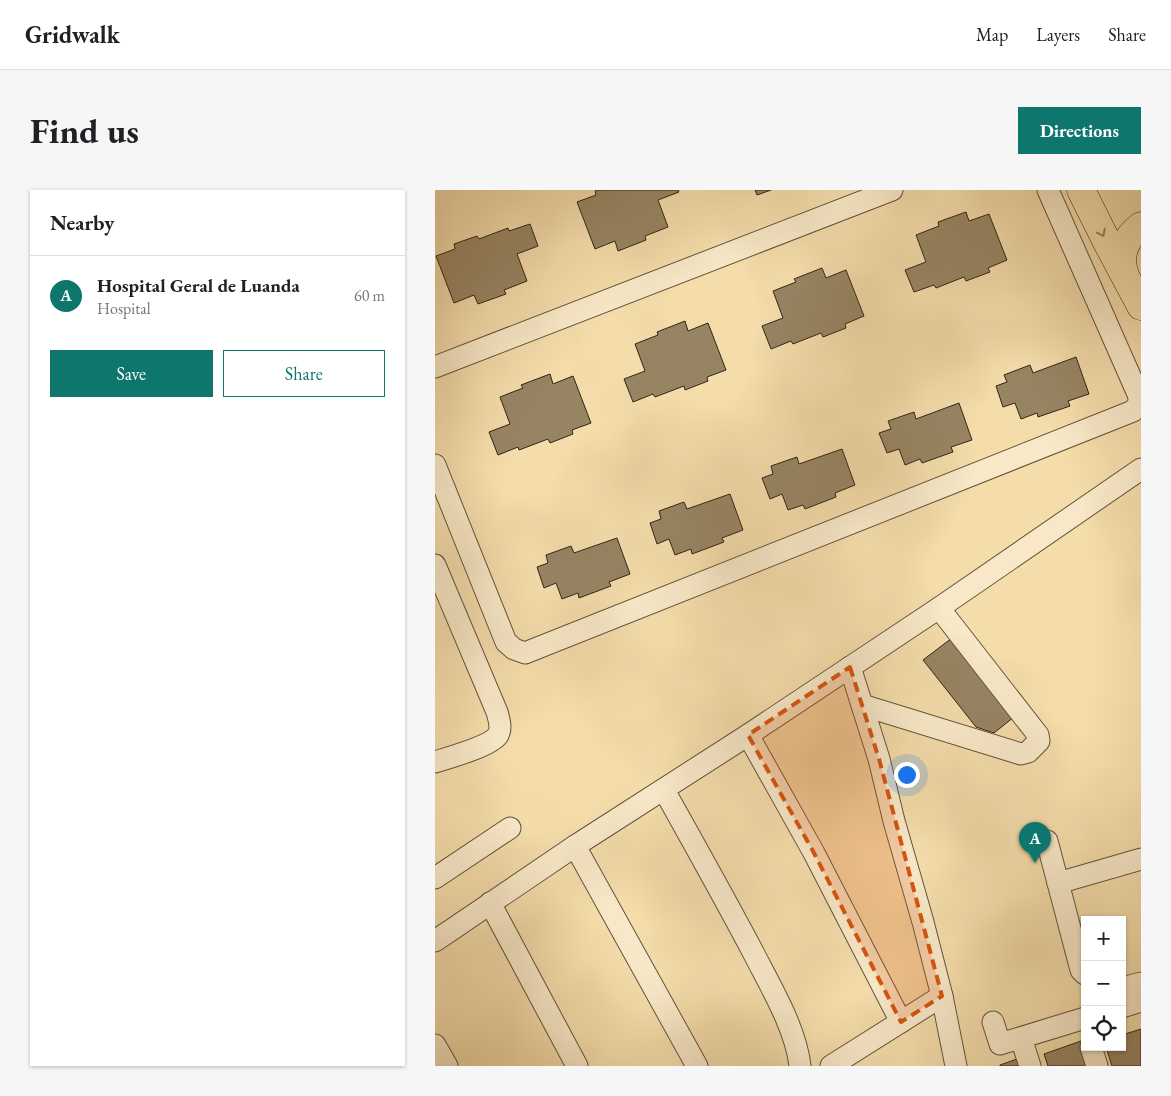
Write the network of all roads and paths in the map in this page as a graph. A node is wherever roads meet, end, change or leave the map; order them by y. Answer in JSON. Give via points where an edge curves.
{"nodes":[{"id":1,"x":892,"y":190,"type":"edge"},
{"id":2,"x":1048,"y":190,"type":"edge"},
{"id":3,"x":1081,"y":190,"type":"edge"},
{"id":4,"x":1141,"y":226,"type":"edge"},
{"id":5,"x":1125,"y":275,"type":"junction"},
{"id":6,"x":1141,"y":306,"type":"edge"},
{"id":7,"x":435,"y":366,"type":"edge"},
{"id":8,"x":435,"y":465,"type":"edge"},
{"id":9,"x":1141,"y":469,"type":"edge"},
{"id":10,"x":435,"y":565,"type":"edge"},
{"id":11,"x":939,"y":608,"type":"junction"},
{"id":12,"x":850,"y":668,"type":"junction"},
{"id":13,"x":862,"y":705,"type":"junction"},
{"id":14,"x":748,"y":735,"type":"junction"},
{"id":15,"x":435,"y":762,"type":"edge"},
{"id":16,"x":664,"y":790,"type":"junction"},
{"id":17,"x":510,"y":828,"type":"dead end"},
{"id":18,"x":1047,"y":841,"type":"dead end"},
{"id":19,"x":575,"y":846,"type":"junction"},
{"id":20,"x":1141,"y":859,"type":"edge"},
{"id":21,"x":435,"y":878,"type":"edge"},
{"id":22,"x":1057,"y":883,"type":"junction"},
{"id":23,"x":490,"y":903,"type":"junction"},
{"id":24,"x":435,"y":941,"type":"edge"},
{"id":25,"x":1081,"y":970,"type":"edge"},
{"id":26,"x":1141,"y":983,"type":"edge"},
{"id":27,"x":1126,"y":987,"type":"edge"},
{"id":28,"x":942,"y":996,"type":"junction"},
{"id":29,"x":1141,"y":1001,"type":"edge"},
{"id":30,"x":1125,"y":1006,"type":"edge"},
{"id":31,"x":901,"y":1022,"type":"junction"},
{"id":32,"x":993,"y":1022,"type":"dead end"},
{"id":33,"x":1081,"y":1022,"type":"edge"},
{"id":34,"x":1021,"y":1038,"type":"junction"},
{"id":35,"x":435,"y":1045,"type":"edge"},
{"id":36,"x":1092,"y":1051,"type":"edge"},
{"id":37,"x":447,"y":1066,"type":"edge"},
{"id":38,"x":577,"y":1066,"type":"edge"},
{"id":39,"x":697,"y":1066,"type":"edge"},
{"id":40,"x":800,"y":1066,"type":"edge"},
{"id":41,"x":831,"y":1066,"type":"edge"},
{"id":42,"x":956,"y":1066,"type":"edge"},
{"id":43,"x":1030,"y":1066,"type":"edge"},
{"id":44,"x":1097,"y":1066,"type":"edge"}],
"edges":[{"from":1,"to":7,"type":"street"},
{"from":2,"to":8,"type":"street","via":[[1138,394],[1140,404],[1133,411],[525,653],[506,642]]},
{"from":3,"to":5,"type":"highway","one_way":true},
{"from":4,"to":5,"type":"highway","via":[[1130,236],[1124,248],[1122,262]]},
{"from":5,"to":6,"type":"highway"},
{"from":9,"to":11,"type":"street"},
{"from":10,"to":15,"type":"street","via":[[500,726],[497,736],[486,745]]},
{"from":11,"to":12,"type":"street"},
{"from":11,"to":13,"type":"street","via":[[1038,735],[1039,741],[1021,754]]},
{"from":12,"to":13,"type":"street"},
{"from":12,"to":14,"type":"street"},
{"from":13,"to":28,"type":"street"},
{"from":14,"to":16,"type":"street"},
{"from":14,"to":31,"type":"street","via":[[814,853]]},
{"from":16,"to":19,"type":"street"},
{"from":16,"to":40,"type":"street","via":[[779,1000]]},
{"from":17,"to":21,"type":"street"},
{"from":18,"to":22,"type":"street"},
{"from":19,"to":23,"type":"street"},
{"from":19,"to":39,"type":"street"},
{"from":20,"to":22,"type":"street"},
{"from":22,"to":25,"type":"street"},
{"from":23,"to":24,"type":"street"},
{"from":23,"to":38,"type":"street"},
{"from":26,"to":27,"type":"street"},
{"from":28,"to":31,"type":"street"},
{"from":28,"to":42,"type":"street"},
{"from":29,"to":30,"type":"street"},
{"from":31,"to":41,"type":"street"},
{"from":32,"to":34,"type":"street","via":[[1000,1044]]},
{"from":33,"to":34,"type":"street"},
{"from":34,"to":43,"type":"street"},
{"from":35,"to":37,"type":"street"},
{"from":36,"to":44,"type":"street"}]}
